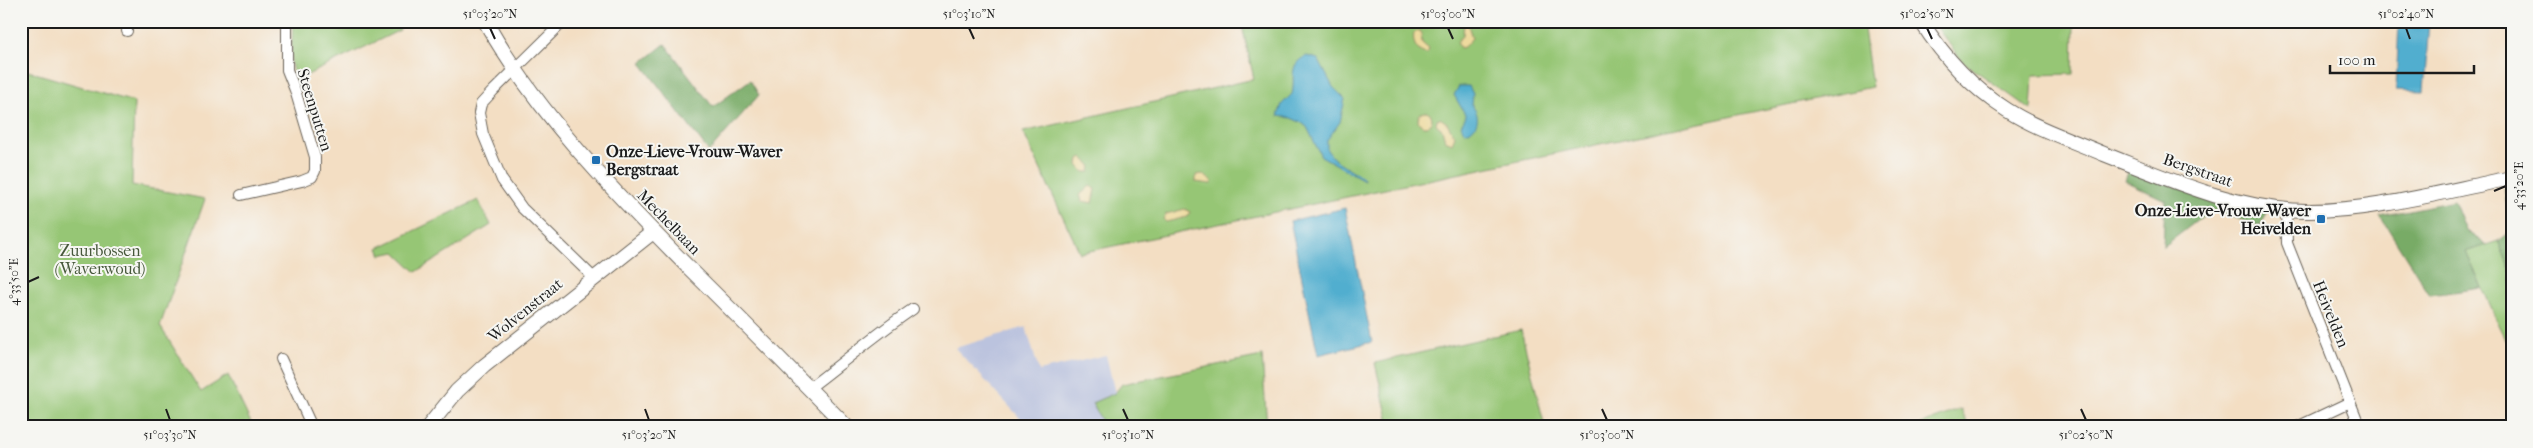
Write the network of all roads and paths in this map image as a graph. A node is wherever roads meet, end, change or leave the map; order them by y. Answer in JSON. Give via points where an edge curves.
{"nodes":[{"id":1,"x":287,"y":21,"type":"edge"},
{"id":2,"x":485,"y":21,"type":"edge"},
{"id":3,"x":564,"y":21,"type":"edge"},
{"id":4,"x":1920,"y":21,"type":"edge"},
{"id":5,"x":516,"y":68,"type":"junction"},
{"id":6,"x":2512,"y":178,"type":"edge"},
{"id":7,"x":242,"y":195,"type":"dead end"},
{"id":8,"x":2286,"y":210,"type":"junction"},
{"id":9,"x":654,"y":232,"type":"junction"},
{"id":10,"x":593,"y":277,"type":"junction"},
{"id":11,"x":913,"y":309,"type":"dead end"},
{"id":12,"x":281,"y":359,"type":"dead end"},
{"id":13,"x":809,"y":388,"type":"junction"},
{"id":14,"x":2350,"y":402,"type":"junction"},
{"id":15,"x":312,"y":427,"type":"edge"},
{"id":16,"x":428,"y":427,"type":"edge"},
{"id":17,"x":847,"y":427,"type":"edge"},
{"id":18,"x":2297,"y":427,"type":"edge"},
{"id":19,"x":2360,"y":427,"type":"edge"}],
"edges":[{"from":1,"to":7,"type":"street","name":"Steenputten","via":[[286,70],[315,157],[316,171],[312,177],[302,181]]},
{"from":2,"to":5,"type":"street","name":"Mechelbaan"},
{"from":3,"to":5,"type":"street"},
{"from":4,"to":8,"type":"street","name":"Bergstraat","via":[[1952,63],[1980,90],[2007,110],[2044,130],[2147,171],[2239,202]]},
{"from":5,"to":9,"type":"street","name":"Mechelbaan","via":[[584,156]]},
{"from":5,"to":10,"type":"street","via":[[481,104],[479,113],[483,134],[502,180],[522,208]]},
{"from":6,"to":8,"type":"street","name":"Bergstraat","via":[[2369,205],[2329,210]]},
{"from":8,"to":14,"type":"street","name":"Heivelden","via":[[2287,243]]},
{"from":9,"to":10,"type":"street","name":"Wolvenstraat"},
{"from":9,"to":13,"type":"street","name":"Mechelbaan"},
{"from":10,"to":16,"type":"street","name":"Wolvenstraat","via":[[484,366],[457,391]]},
{"from":11,"to":13,"type":"street"},
{"from":12,"to":15,"type":"street"},
{"from":13,"to":17,"type":"street","name":"Mechelbaan"},
{"from":14,"to":18,"type":"street"},
{"from":14,"to":19,"type":"street","name":"Heivelden"}]}
